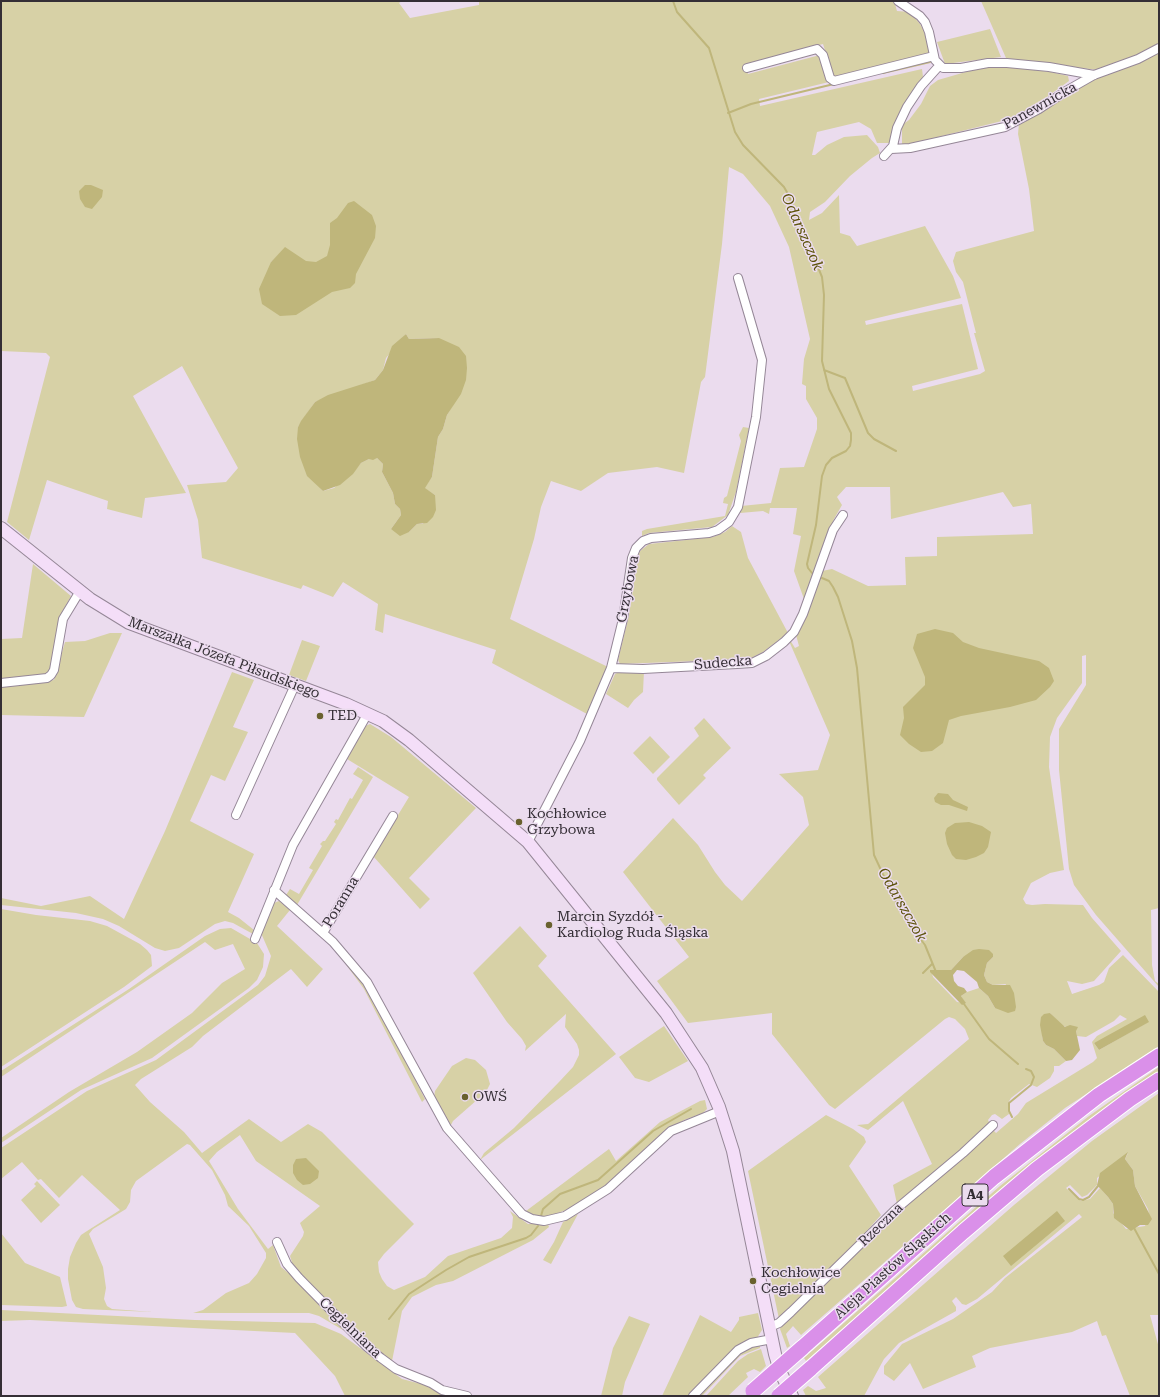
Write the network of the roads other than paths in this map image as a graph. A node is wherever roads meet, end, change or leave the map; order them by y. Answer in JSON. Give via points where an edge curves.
{"nodes":[{"id":1,"x":898,"y":1,"type":"edge"},
{"id":2,"x":1159,"y":48,"type":"edge"},
{"id":3,"x":934,"y":56,"type":"junction"},
{"id":4,"x":939,"y":66,"type":"junction"},
{"id":5,"x":747,"y":68,"type":"dead end"},
{"id":6,"x":1094,"y":75,"type":"junction"},
{"id":7,"x":891,"y":149,"type":"junction"},
{"id":8,"x":884,"y":156,"type":"dead end"},
{"id":9,"x":738,"y":278,"type":"dead end"},
{"id":10,"x":843,"y":515,"type":"dead end"},
{"id":11,"x":1,"y":528,"type":"edge"},
{"id":12,"x":80,"y":591,"type":"junction"},
{"id":13,"x":611,"y":668,"type":"junction"},
{"id":14,"x":1,"y":683,"type":"edge"},
{"id":15,"x":294,"y":685,"type":"junction"},
{"id":16,"x":368,"y":713,"type":"junction"},
{"id":17,"x":236,"y":815,"type":"dead end"},
{"id":18,"x":394,"y":816,"type":"dead end"},
{"id":19,"x":528,"y":842,"type":"junction"},
{"id":20,"x":274,"y":890,"type":"junction"},
{"id":21,"x":323,"y":933,"type":"junction"},
{"id":22,"x":256,"y":939,"type":"dead end"},
{"id":23,"x":1159,"y":1056,"type":"edge"},
{"id":24,"x":1159,"y":1080,"type":"edge"},
{"id":25,"x":720,"y":1111,"type":"junction"},
{"id":26,"x":993,"y":1125,"type":"dead end"},
{"id":27,"x":277,"y":1242,"type":"dead end"},
{"id":28,"x":770,"y":1327,"type":"junction"},
{"id":29,"x":772,"y":1339,"type":"junction"},
{"id":30,"x":750,"y":1393,"type":"edge"},
{"id":31,"x":466,"y":1396,"type":"edge"},
{"id":32,"x":693,"y":1396,"type":"edge"},
{"id":33,"x":779,"y":1396,"type":"edge"},
{"id":34,"x":792,"y":1396,"type":"edge"}],
"edges":[{"from":1,"to":3,"type":"street","via":[[925,22]]},
{"from":2,"to":6,"type":"street","name":"Panewnicka","via":[[1138,59]]},
{"from":3,"to":4,"type":"street"},
{"from":3,"to":5,"type":"street","via":[[834,82],[830,78],[823,55],[817,49]]},
{"from":4,"to":6,"type":"street","via":[[948,69],[1007,63]]},
{"from":4,"to":7,"type":"street","via":[[921,86],[900,119]]},
{"from":6,"to":7,"type":"street","name":"Panewnicka","via":[[1005,127],[910,148]]},
{"from":7,"to":8,"type":"street"},
{"from":9,"to":13,"type":"street","name":"Grzybowa","via":[[762,360],[756,417],[738,507],[729,522],[718,530],[651,538],[636,548]]},
{"from":10,"to":13,"type":"street","name":"Sudecka","via":[[833,530],[794,632],[766,656],[752,663],[643,669]]},
{"from":11,"to":12,"type":"street","name":"Marszałka Józefa Piłsudskiego"},
{"from":12,"to":14,"type":"street","via":[[63,619],[51,676]]},
{"from":12,"to":15,"type":"street","name":"Marszałka Józefa Piłsudskiego","via":[[129,623]]},
{"from":13,"to":19,"type":"street","name":"Grzybowa","via":[[580,741]]},
{"from":15,"to":16,"type":"street","name":"Marszałka Józefa Piłsudskiego"},
{"from":15,"to":17,"type":"street"},
{"from":16,"to":19,"type":"street","name":"Marszałka Józefa Piłsudskiego","via":[[409,740]]},
{"from":16,"to":20,"type":"street","via":[[296,839]]},
{"from":18,"to":21,"type":"street","name":"Poranna"},
{"from":19,"to":25,"type":"street","name":"Marszałka Józefa Piłsudskiego","via":[[677,1028],[702,1068]]},
{"from":20,"to":21,"type":"street","name":"Poranna"},
{"from":20,"to":22,"type":"street"},
{"from":21,"to":25,"type":"street","via":[[347,956],[367,982],[447,1128],[515,1208],[532,1219],[553,1220],[574,1211],[608,1190],[671,1131]]},
{"from":23,"to":30,"type":"highway","name":"Aleja Piastów Śląskich","number":"A4","bridge":true,"via":[[1130,1073],[1068,1118],[994,1177]]},
{"from":24,"to":33,"type":"highway","name":"Aleja Piastów Śląskich","number":"A4","bridge":true,"via":[[1037,1169]]},
{"from":25,"to":28,"type":"street","name":"Marszałka Józefa Piłsudskiego","via":[[737,1167]]},
{"from":26,"to":28,"type":"street","name":"Rzeczna","via":[[896,1210],[792,1312]]},
{"from":27,"to":31,"type":"street","name":"Cegielniana","via":[[287,1264],[299,1278],[380,1358],[396,1369],[442,1390]]},
{"from":28,"to":29,"type":"street","name":"Marszałka Józefa Piłsudskiego"},
{"from":29,"to":32,"type":"street","via":[[751,1343],[738,1350]]},
{"from":29,"to":34,"type":"street","name":"Marszałka Józefa Piłsudskiego","via":[[780,1371]]}]}
